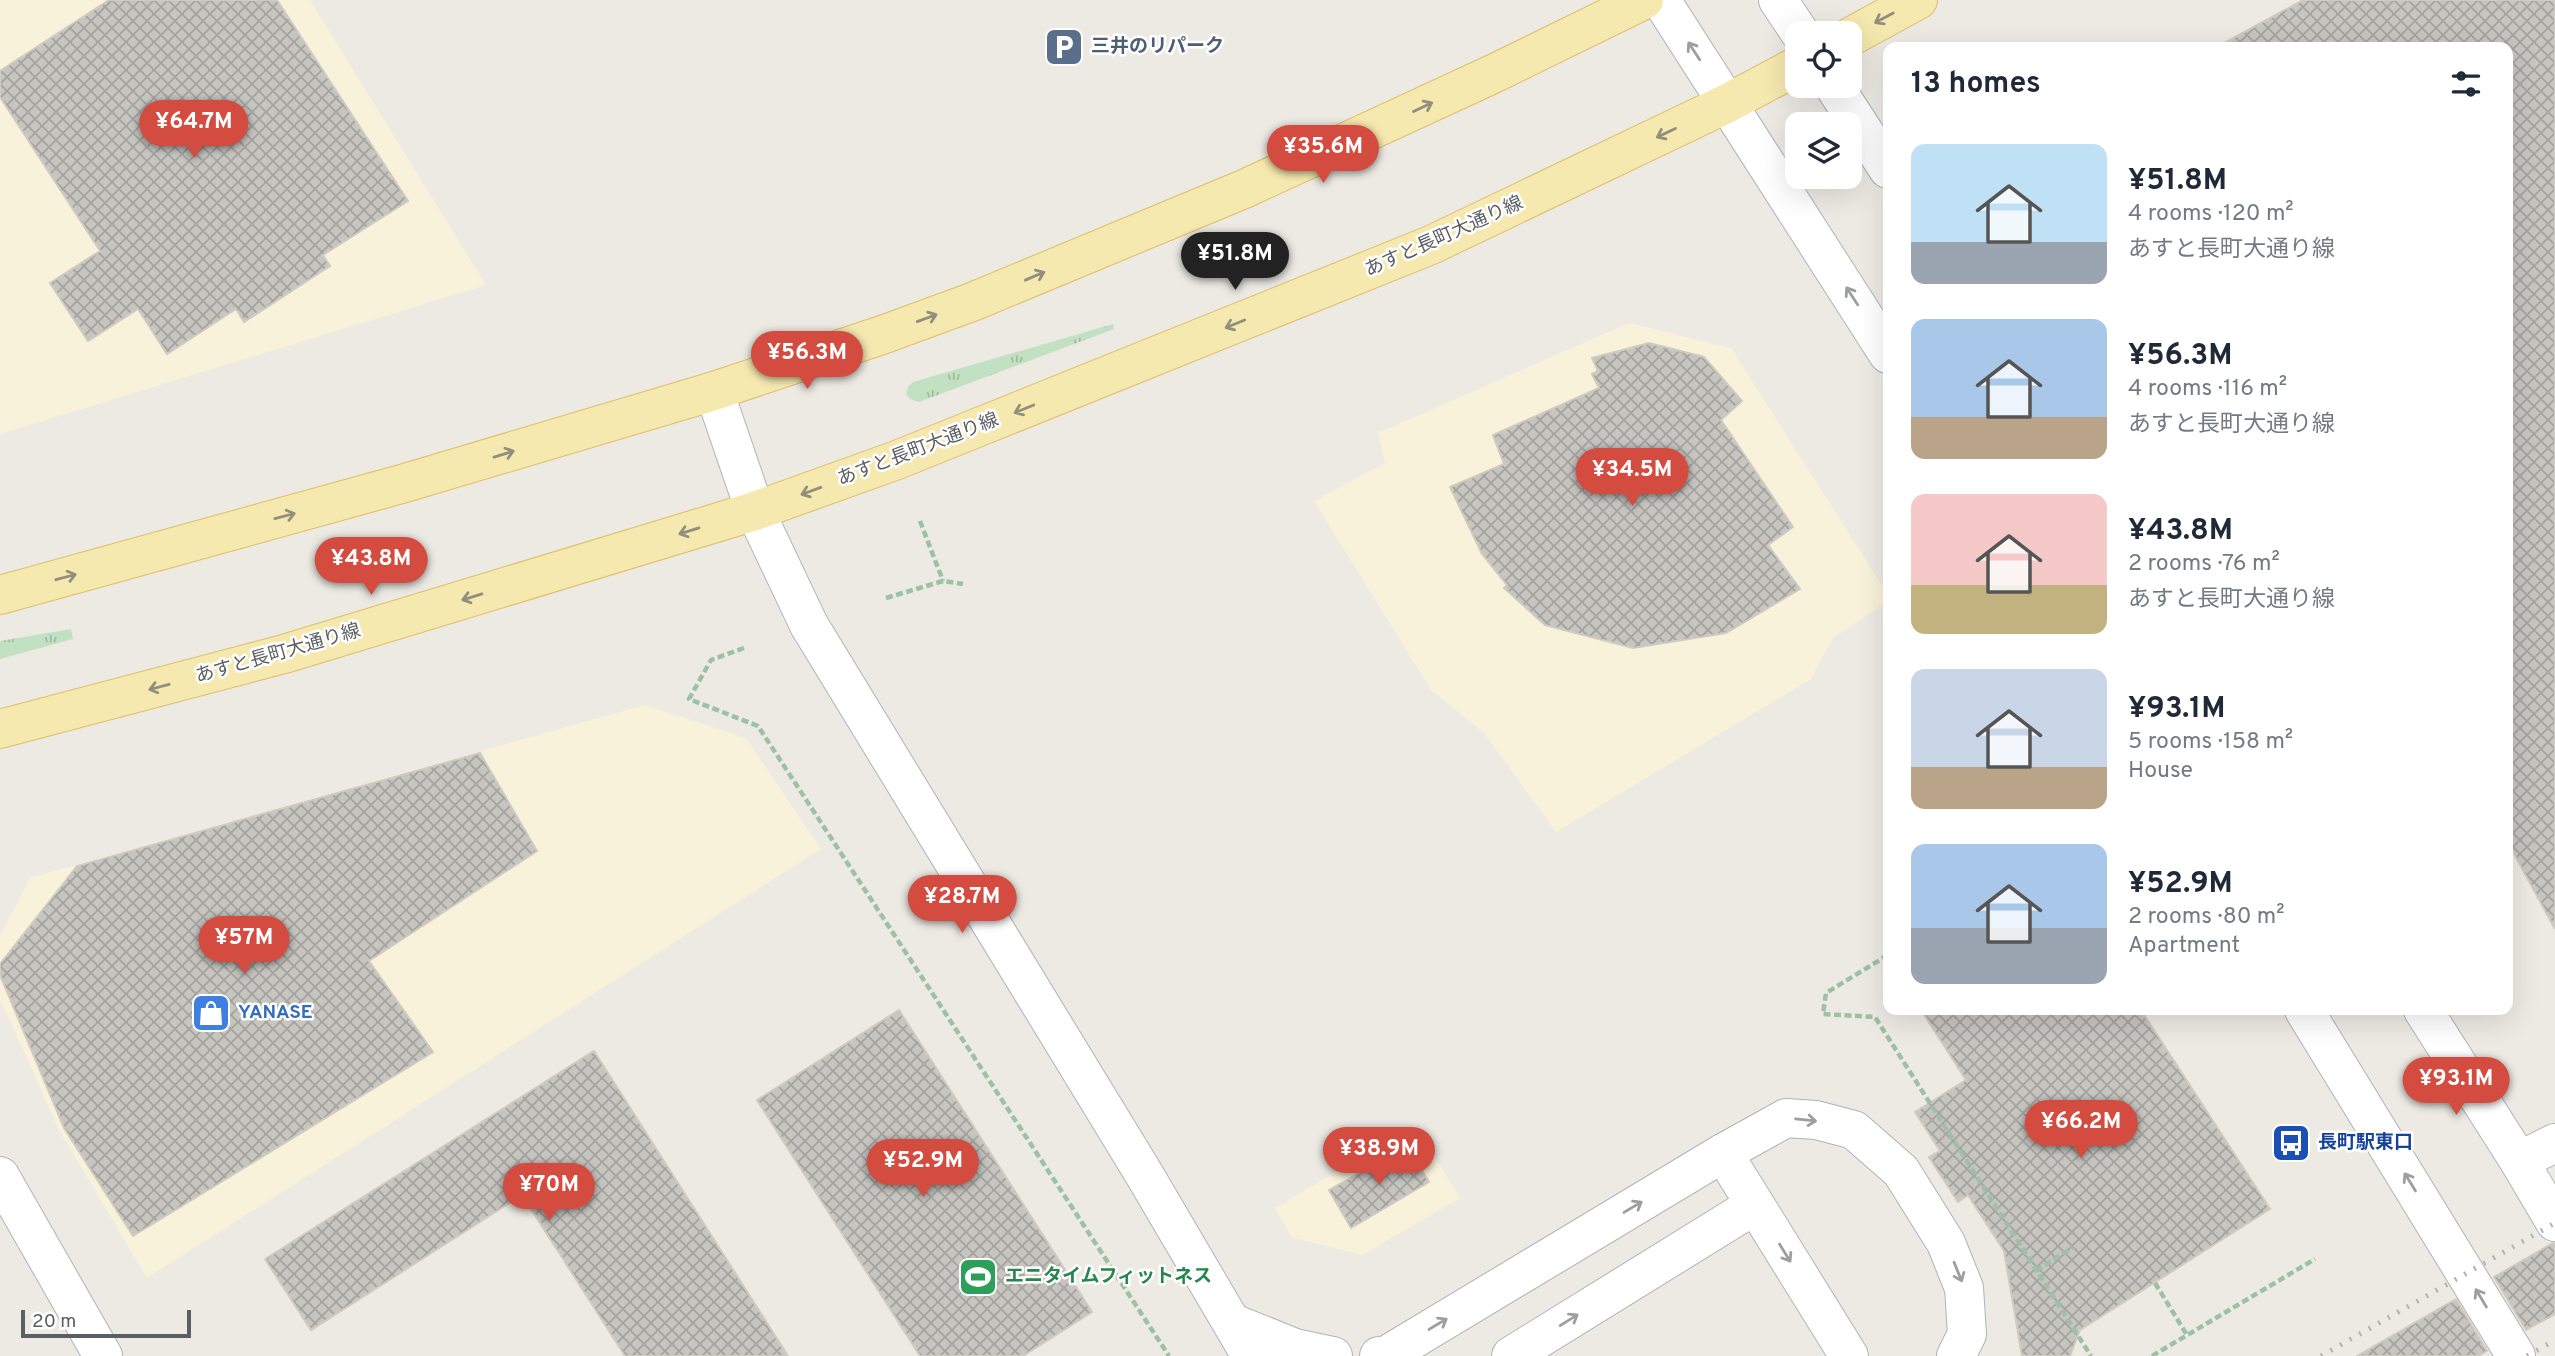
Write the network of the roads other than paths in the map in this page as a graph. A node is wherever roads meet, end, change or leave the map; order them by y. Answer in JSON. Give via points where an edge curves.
{"nodes":[{"id":1,"x":1644,"y":0,"type":"edge"},
{"id":2,"x":1661,"y":0,"type":"edge"},
{"id":3,"x":1778,"y":0,"type":"edge"},
{"id":4,"x":1918,"y":0,"type":"edge"},
{"id":5,"x":1792,"y":21,"type":"edge"},
{"id":6,"x":1862,"y":30,"type":"edge"},
{"id":7,"x":1785,"y":72,"type":"edge"},
{"id":8,"x":1842,"y":98,"type":"edge"},
{"id":9,"x":1728,"y":103,"type":"junction"},
{"id":10,"x":1883,"y":161,"type":"edge"},
{"id":11,"x":1883,"y":346,"type":"edge"},
{"id":12,"x":714,"y":391,"type":"junction"},
{"id":13,"x":755,"y":512,"type":"junction"},
{"id":14,"x":0,"y":595,"type":"edge"},
{"id":15,"x":0,"y":729,"type":"edge"},
{"id":16,"x":2307,"y":1015,"type":"edge"},
{"id":17,"x":2426,"y":1015,"type":"edge"},
{"id":18,"x":2555,"y":1143,"type":"edge"},
{"id":19,"x":1723,"y":1153,"type":"junction"},
{"id":20,"x":2519,"y":1161,"type":"junction"},
{"id":21,"x":0,"y":1176,"type":"edge"},
{"id":22,"x":1755,"y":1205,"type":"junction"},
{"id":23,"x":2555,"y":1222,"type":"edge"},
{"id":24,"x":1242,"y":1340,"type":"edge"},
{"id":25,"x":103,"y":1356,"type":"edge"},
{"id":26,"x":1333,"y":1356,"type":"edge"},
{"id":27,"x":1379,"y":1356,"type":"edge"},
{"id":28,"x":1511,"y":1356,"type":"edge"},
{"id":29,"x":1849,"y":1356,"type":"edge"},
{"id":30,"x":1956,"y":1356,"type":"edge"},
{"id":31,"x":2516,"y":1356,"type":"edge"}],
"edges":[{"from":12,"to":1,"type":"main road","one_way":true,"via":[[972,302],[1232,194]]},
{"from":9,"to":2,"type":"street","one_way":true},
{"from":3,"to":5,"type":"street"},
{"from":4,"to":6,"type":"main road","one_way":true},
{"from":7,"to":9,"type":"main road","name":"あすと長町大通り線"},
{"from":8,"to":10,"type":"street"},
{"from":11,"to":9,"type":"street","one_way":true},
{"from":9,"to":13,"type":"main road","name":"あすと長町大通り線","one_way":true,"via":[[1431,246],[897,460]]},
{"from":12,"to":13,"type":"street"},
{"from":14,"to":12,"type":"main road","one_way":true,"via":[[405,483]]},
{"from":13,"to":15,"type":"main road","name":"あすと長町大通り線","one_way":true,"via":[[284,654]]},
{"from":13,"to":24,"type":"street","via":[[839,677]]},
{"from":31,"to":16,"type":"street","one_way":true},
{"from":17,"to":20,"type":"street"},
{"from":18,"to":20,"type":"street"},
{"from":19,"to":22,"type":"street"},
{"from":27,"to":19,"type":"street","one_way":true},
{"from":19,"to":30,"type":"street","one_way":true,"via":[[1786,1118],[1854,1130],[1892,1162],[1946,1243],[1964,1288],[1967,1334]]},
{"from":20,"to":23,"type":"street"},
{"from":21,"to":25,"type":"street"},
{"from":28,"to":22,"type":"street","one_way":true},
{"from":22,"to":29,"type":"street","one_way":true},
{"from":24,"to":26,"type":"street"}]}
